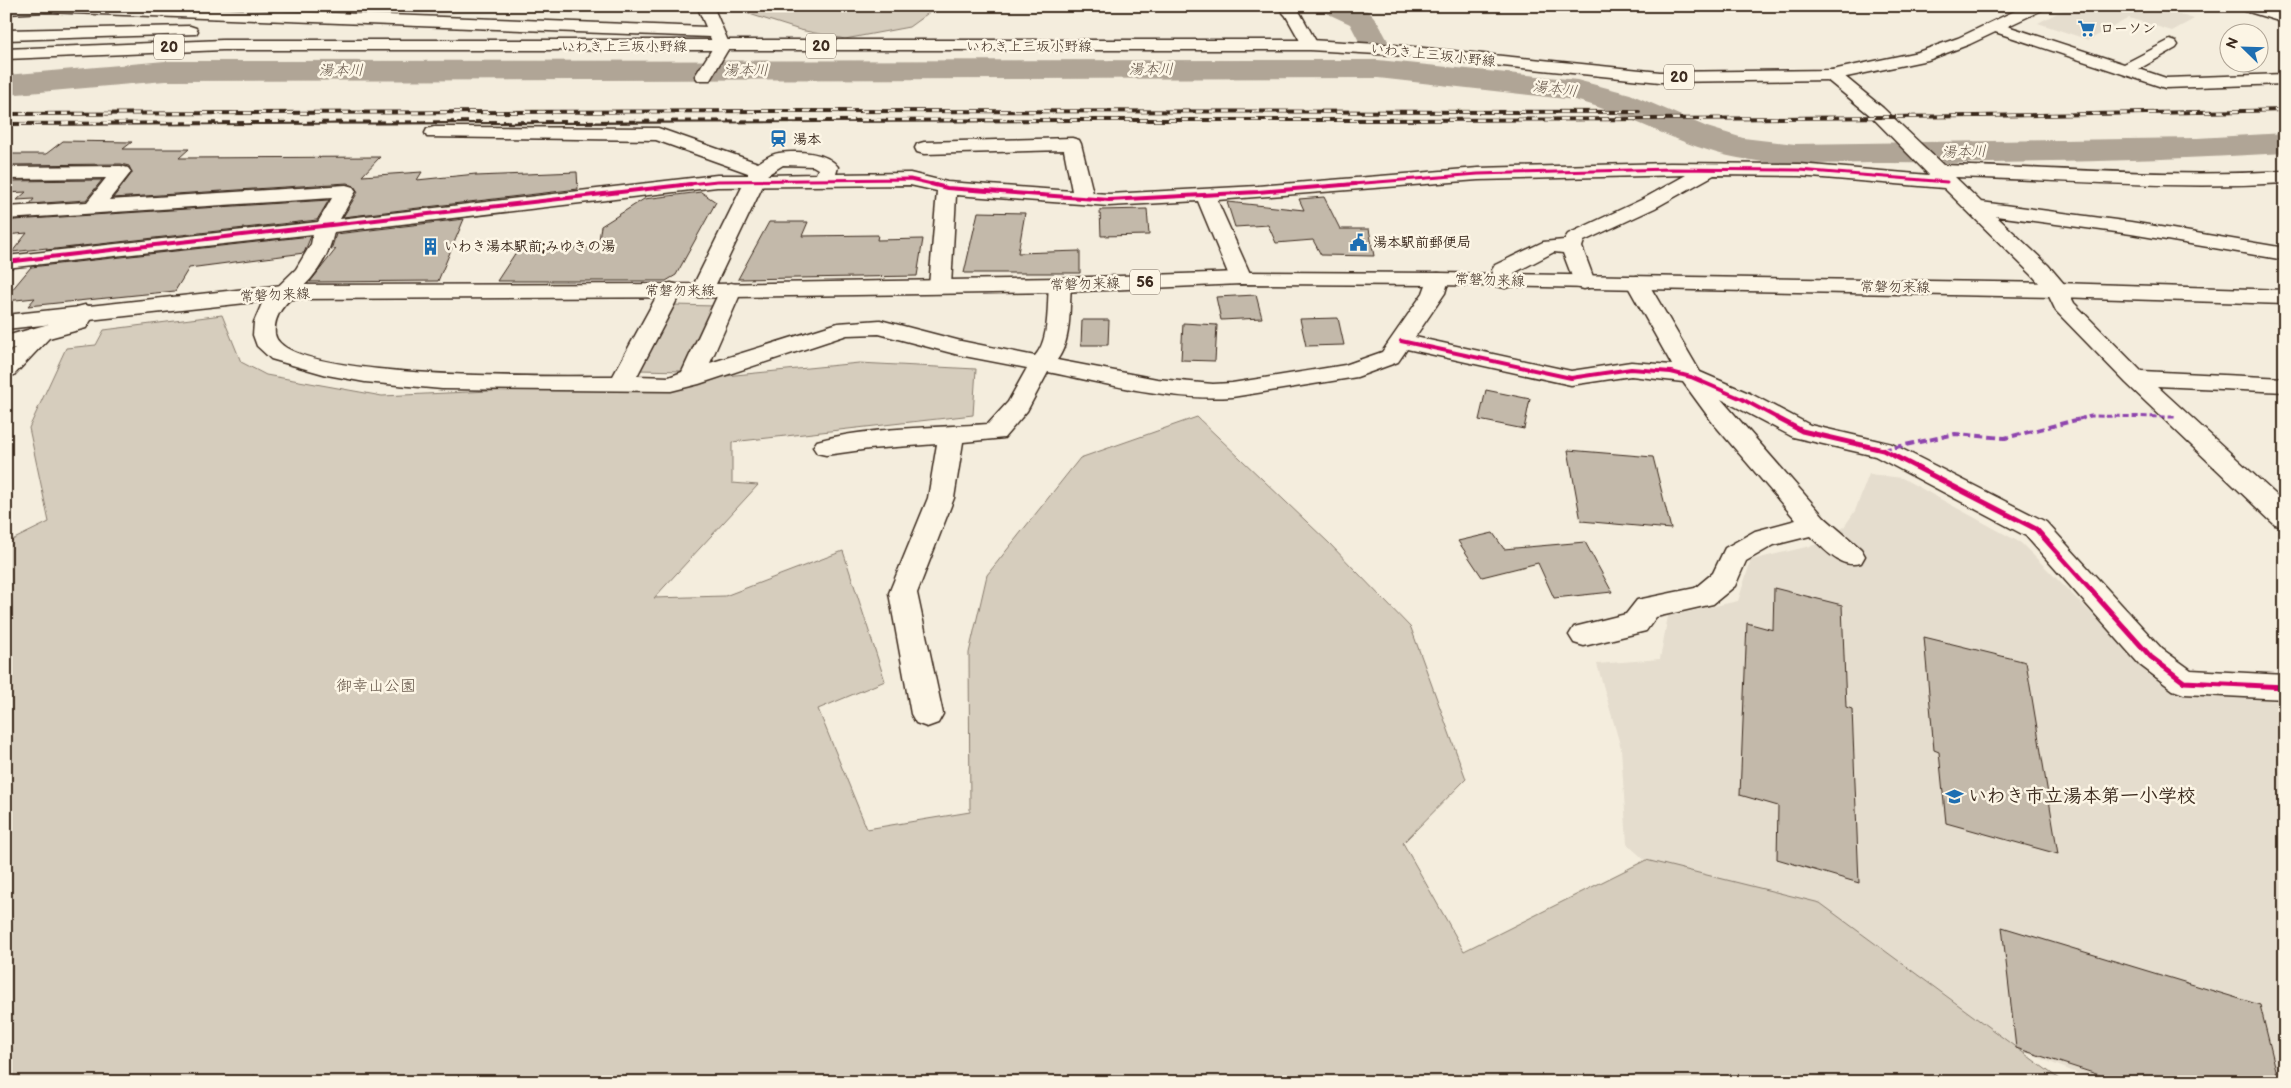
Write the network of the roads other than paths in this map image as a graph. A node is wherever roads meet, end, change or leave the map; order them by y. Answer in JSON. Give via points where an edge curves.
{"nodes":[{"id":1,"x":705,"y":6,"type":"edge"},
{"id":2,"x":1285,"y":6,"type":"edge"},
{"id":3,"x":2038,"y":6,"type":"edge"},
{"id":4,"x":2245,"y":6,"type":"edge"},
{"id":5,"x":6,"y":9,"type":"edge"},
{"id":6,"x":2285,"y":18,"type":"edge"},
{"id":7,"x":1995,"y":27,"type":"junction"},
{"id":8,"x":6,"y":35,"type":"edge"},
{"id":9,"x":719,"y":39,"type":"junction"},
{"id":10,"x":1310,"y":45,"type":"junction"},
{"id":11,"x":2170,"y":45,"type":"dead end"},
{"id":12,"x":333,"y":46,"type":"junction"},
{"id":13,"x":6,"y":54,"type":"edge"},
{"id":14,"x":707,"y":70,"type":"dead end"},
{"id":15,"x":2125,"y":70,"type":"junction"},
{"id":16,"x":1832,"y":75,"type":"junction"},
{"id":17,"x":2285,"y":78,"type":"edge"},
{"id":18,"x":434,"y":133,"type":"dead end"},
{"id":19,"x":924,"y":148,"type":"dead end"},
{"id":20,"x":686,"y":157,"type":"dead end"},
{"id":21,"x":720,"y":158,"type":"junction"},
{"id":22,"x":1712,"y":168,"type":"junction"},
{"id":23,"x":6,"y":173,"type":"edge"},
{"id":24,"x":1938,"y":173,"type":"junction"},
{"id":25,"x":757,"y":176,"type":"junction"},
{"id":26,"x":2285,"y":177,"type":"edge"},
{"id":27,"x":947,"y":188,"type":"junction"},
{"id":28,"x":1205,"y":194,"type":"junction"},
{"id":29,"x":1084,"y":198,"type":"junction"},
{"id":30,"x":93,"y":207,"type":"junction"},
{"id":31,"x":1974,"y":207,"type":"junction"},
{"id":32,"x":6,"y":213,"type":"edge"},
{"id":33,"x":325,"y":227,"type":"junction"},
{"id":34,"x":1572,"y":247,"type":"junction"},
{"id":35,"x":2285,"y":254,"type":"edge"},
{"id":36,"x":6,"y":262,"type":"edge"},
{"id":37,"x":1241,"y":278,"type":"junction"},
{"id":38,"x":1438,"y":279,"type":"junction"},
{"id":39,"x":1506,"y":281,"type":"junction"},
{"id":40,"x":1584,"y":282,"type":"junction"},
{"id":41,"x":1637,"y":283,"type":"junction"},
{"id":42,"x":1060,"y":285,"type":"junction"},
{"id":43,"x":940,"y":286,"type":"junction"},
{"id":44,"x":671,"y":290,"type":"junction"},
{"id":45,"x":702,"y":290,"type":"junction"},
{"id":46,"x":731,"y":290,"type":"junction"},
{"id":47,"x":2057,"y":290,"type":"junction"},
{"id":48,"x":283,"y":292,"type":"junction"},
{"id":49,"x":2285,"y":297,"type":"edge"},
{"id":50,"x":85,"y":312,"type":"junction"},
{"id":51,"x":6,"y":322,"type":"edge"},
{"id":52,"x":40,"y":335,"type":"junction"},
{"id":53,"x":1402,"y":341,"type":"junction"},
{"id":54,"x":6,"y":343,"type":"edge"},
{"id":55,"x":1040,"y":365,"type":"junction"},
{"id":56,"x":6,"y":370,"type":"edge"},
{"id":57,"x":1691,"y":376,"type":"junction"},
{"id":58,"x":2134,"y":378,"type":"junction"},
{"id":59,"x":691,"y":379,"type":"junction"},
{"id":60,"x":621,"y":384,"type":"junction"},
{"id":61,"x":2285,"y":385,"type":"edge"},
{"id":62,"x":951,"y":436,"type":"junction"},
{"id":63,"x":826,"y":446,"type":"dead end"},
{"id":64,"x":2285,"y":518,"type":"edge"},
{"id":65,"x":1815,"y":525,"type":"junction"},
{"id":66,"x":1851,"y":556,"type":"dead end"},
{"id":67,"x":1584,"y":635,"type":"dead end"},
{"id":68,"x":2285,"y":687,"type":"edge"},
{"id":69,"x":927,"y":714,"type":"dead end"}],
"edges":[{"from":1,"to":9,"type":"street"},
{"from":2,"to":10,"type":"street"},
{"from":3,"to":7,"type":"street","name":"いわき上三坂小野線","number":"20"},
{"from":4,"to":6,"type":"street"},
{"from":5,"to":9,"type":"street","via":[[46,7]]},
{"from":7,"to":15,"type":"street"},
{"from":7,"to":16,"type":"street","name":"いわき上三坂小野線","number":"20","via":[[1922,56]]},
{"from":8,"to":12,"type":"street","via":[[162,30],[308,34],[329,36]]},
{"from":9,"to":10,"type":"street","name":"いわき上三坂小野線","number":"20"},
{"from":9,"to":12,"type":"street","name":"いわき上三坂小野線","number":"20"},
{"from":9,"to":14,"type":"street"},
{"from":10,"to":16,"type":"street","name":"いわき上三坂小野線","number":"20","via":[[1394,50],[1660,77]]},
{"from":11,"to":15,"type":"street"},
{"from":12,"to":13,"type":"street","name":"いわき上三坂小野線","number":"20","via":[[222,45]]},
{"from":15,"to":17,"type":"street","via":[[2166,83]]},
{"from":16,"to":24,"type":"street","via":[[1877,112]]},
{"from":18,"to":21,"type":"street","via":[[658,134]]},
{"from":19,"to":29,"type":"street","via":[[1072,144]]},
{"from":20,"to":21,"type":"street"},
{"from":21,"to":25,"type":"street"},
{"from":22,"to":24,"type":"street"},
{"from":22,"to":28,"type":"street","via":[[1478,174]]},
{"from":22,"to":34,"type":"street","via":[[1648,204],[1575,238]]},
{"from":23,"to":30,"type":"street","via":[[121,172]]},
{"from":24,"to":26,"type":"street","via":[[2178,182]]},
{"from":24,"to":31,"type":"street"},
{"from":25,"to":27,"type":"street","via":[[824,180],[910,179]]},
{"from":25,"to":33,"type":"street"},
{"from":25,"to":45,"type":"street"},
{"from":27,"to":29,"type":"street"},
{"from":27,"to":43,"type":"street"},
{"from":28,"to":29,"type":"street","via":[[1143,199]]},
{"from":28,"to":37,"type":"street"},
{"from":30,"to":32,"type":"street"},
{"from":30,"to":33,"type":"street","via":[[346,191]]},
{"from":31,"to":35,"type":"street","via":[[2131,228]]},
{"from":31,"to":47,"type":"street"},
{"from":33,"to":36,"type":"street"},
{"from":33,"to":48,"type":"street","via":[[321,244],[305,272]]},
{"from":34,"to":39,"type":"street","via":[[1550,246],[1503,270]]},
{"from":34,"to":40,"type":"street"},
{"from":37,"to":38,"type":"street","name":"常磐勿来線","number":"56"},
{"from":37,"to":42,"type":"street","name":"常磐勿来線","number":"56"},
{"from":38,"to":39,"type":"street","name":"常磐勿来線","number":"56"},
{"from":38,"to":53,"type":"street","via":[[1434,293]]},
{"from":39,"to":40,"type":"street","name":"常磐勿来線","number":"56"},
{"from":40,"to":41,"type":"street","name":"常磐勿来線","number":"56"},
{"from":41,"to":47,"type":"street","name":"常磐勿来線","number":"56"},
{"from":41,"to":57,"type":"street"},
{"from":42,"to":43,"type":"street","name":"常磐勿来線","number":"56"},
{"from":42,"to":55,"type":"street","via":[[1056,333],[1050,353]]},
{"from":43,"to":46,"type":"street","name":"常磐勿来線","number":"56"},
{"from":44,"to":45,"type":"street","name":"常磐勿来線","number":"56"},
{"from":44,"to":48,"type":"street","name":"常磐勿来線","number":"56"},
{"from":44,"to":60,"type":"street"},
{"from":45,"to":46,"type":"street","name":"常磐勿来線","number":"56"},
{"from":46,"to":59,"type":"street"},
{"from":47,"to":49,"type":"street","name":"常磐勿来線","number":"56"},
{"from":47,"to":58,"type":"street","via":[[2064,306]]},
{"from":48,"to":50,"type":"street","name":"常磐勿来線","number":"56"},
{"from":48,"to":60,"type":"street","via":[[271,306],[265,322],[264,334],[269,346],[279,354],[327,368],[442,382]]},
{"from":50,"to":51,"type":"street","name":"常磐勿来線","number":"56"},
{"from":50,"to":52,"type":"street","via":[[78,323]]},
{"from":52,"to":54,"type":"street"},
{"from":52,"to":56,"type":"street"},
{"from":53,"to":55,"type":"street","via":[[1390,357],[1349,372],[1232,390],[1157,386]]},
{"from":53,"to":57,"type":"street","via":[[1571,378],[1631,369]]},
{"from":55,"to":59,"type":"street","via":[[880,327],[861,327],[817,336]]},
{"from":55,"to":62,"type":"street","via":[[1018,406],[995,432]]},
{"from":57,"to":65,"type":"street"},
{"from":57,"to":68,"type":"street","via":[[1802,432],[1884,450],[2036,529],[2151,657],[2184,682]]},
{"from":58,"to":61,"type":"street"},
{"from":58,"to":64,"type":"street"},
{"from":59,"to":60,"type":"street","via":[[671,384]]},
{"from":62,"to":63,"type":"street"},
{"from":62,"to":69,"type":"street","via":[[941,498],[903,593]]},
{"from":65,"to":66,"type":"street"},
{"from":65,"to":67,"type":"street","via":[[1765,538],[1735,555],[1725,579],[1702,597],[1646,608],[1636,623]]}]}
